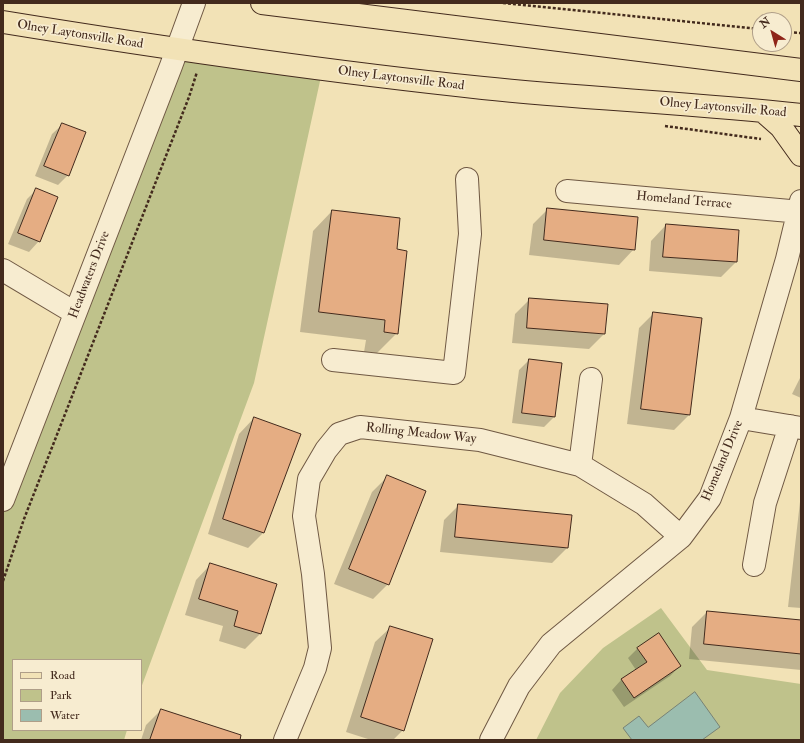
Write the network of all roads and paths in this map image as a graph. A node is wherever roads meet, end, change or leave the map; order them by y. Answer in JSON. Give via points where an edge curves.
{"nodes":[{"id":1,"x":194,"y":3,"type":"edge"},
{"id":2,"x":262,"y":3,"type":"edge"},
{"id":3,"x":503,"y":3,"type":"edge"},
{"id":4,"x":3,"y":22,"type":"edge"},
{"id":5,"x":752,"y":28,"type":"edge"},
{"id":6,"x":177,"y":50,"type":"junction"},
{"id":7,"x":198,"y":70,"type":"dead end"},
{"id":8,"x":801,"y":70,"type":"edge"},
{"id":9,"x":764,"y":112,"type":"junction"},
{"id":10,"x":801,"y":115,"type":"edge"},
{"id":11,"x":801,"y":155,"type":"edge"},
{"id":12,"x":468,"y":179,"type":"dead end"},
{"id":13,"x":567,"y":191,"type":"dead end"},
{"id":14,"x":800,"y":208,"type":"edge"},
{"id":15,"x":3,"y":270,"type":"edge"},
{"id":16,"x":75,"y":313,"type":"junction"},
{"id":17,"x":333,"y":360,"type":"dead end"},
{"id":18,"x":591,"y":379,"type":"dead end"},
{"id":19,"x":741,"y":418,"type":"junction"},
{"id":20,"x":795,"y":427,"type":"edge"},
{"id":21,"x":580,"y":465,"type":"junction"},
{"id":22,"x":3,"y":500,"type":"edge"},
{"id":23,"x":681,"y":537,"type":"junction"},
{"id":24,"x":754,"y":565,"type":"dead end"},
{"id":25,"x":3,"y":581,"type":"edge"},
{"id":26,"x":285,"y":740,"type":"edge"},
{"id":27,"x":491,"y":740,"type":"edge"}],
"edges":[{"from":1,"to":6,"type":"street","name":"Headwaters Drive"},
{"from":2,"to":8,"type":"main road"},
{"from":3,"to":5,"type":"path"},
{"from":4,"to":6,"type":"main road","name":"Olney Laytonsville Road"},
{"from":6,"to":9,"type":"main road","name":"Olney Laytonsville Road","via":[[484,88]]},
{"from":6,"to":16,"type":"street","name":"Headwaters Drive"},
{"from":7,"to":25,"type":"path","via":[[24,519]]},
{"from":9,"to":10,"type":"main road","name":"Olney Laytonsville Road"},
{"from":9,"to":11,"type":"main road","via":[[782,127]]},
{"from":12,"to":17,"type":"street","via":[[470,234],[454,373]]},
{"from":13,"to":14,"type":"street","name":"Homeland Terrace"},
{"from":14,"to":19,"type":"street","name":"Homeland Drive"},
{"from":15,"to":16,"type":"street"},
{"from":16,"to":22,"type":"street","name":"Headwaters Drive"},
{"from":18,"to":21,"type":"street"},
{"from":19,"to":20,"type":"street"},
{"from":19,"to":23,"type":"street","name":"Homeland Drive","via":[[710,498]]},
{"from":20,"to":24,"type":"street","via":[[765,503]]},
{"from":21,"to":23,"type":"street","name":"Rolling Meadow Way","via":[[644,504]]},
{"from":21,"to":26,"type":"street","name":"Rolling Meadow Way","via":[[480,440],[360,427],[339,434],[309,479],[304,516],[320,648],[315,668]]},
{"from":23,"to":27,"type":"street","name":"Homeland Drive","via":[[551,644],[519,686]]}]}
